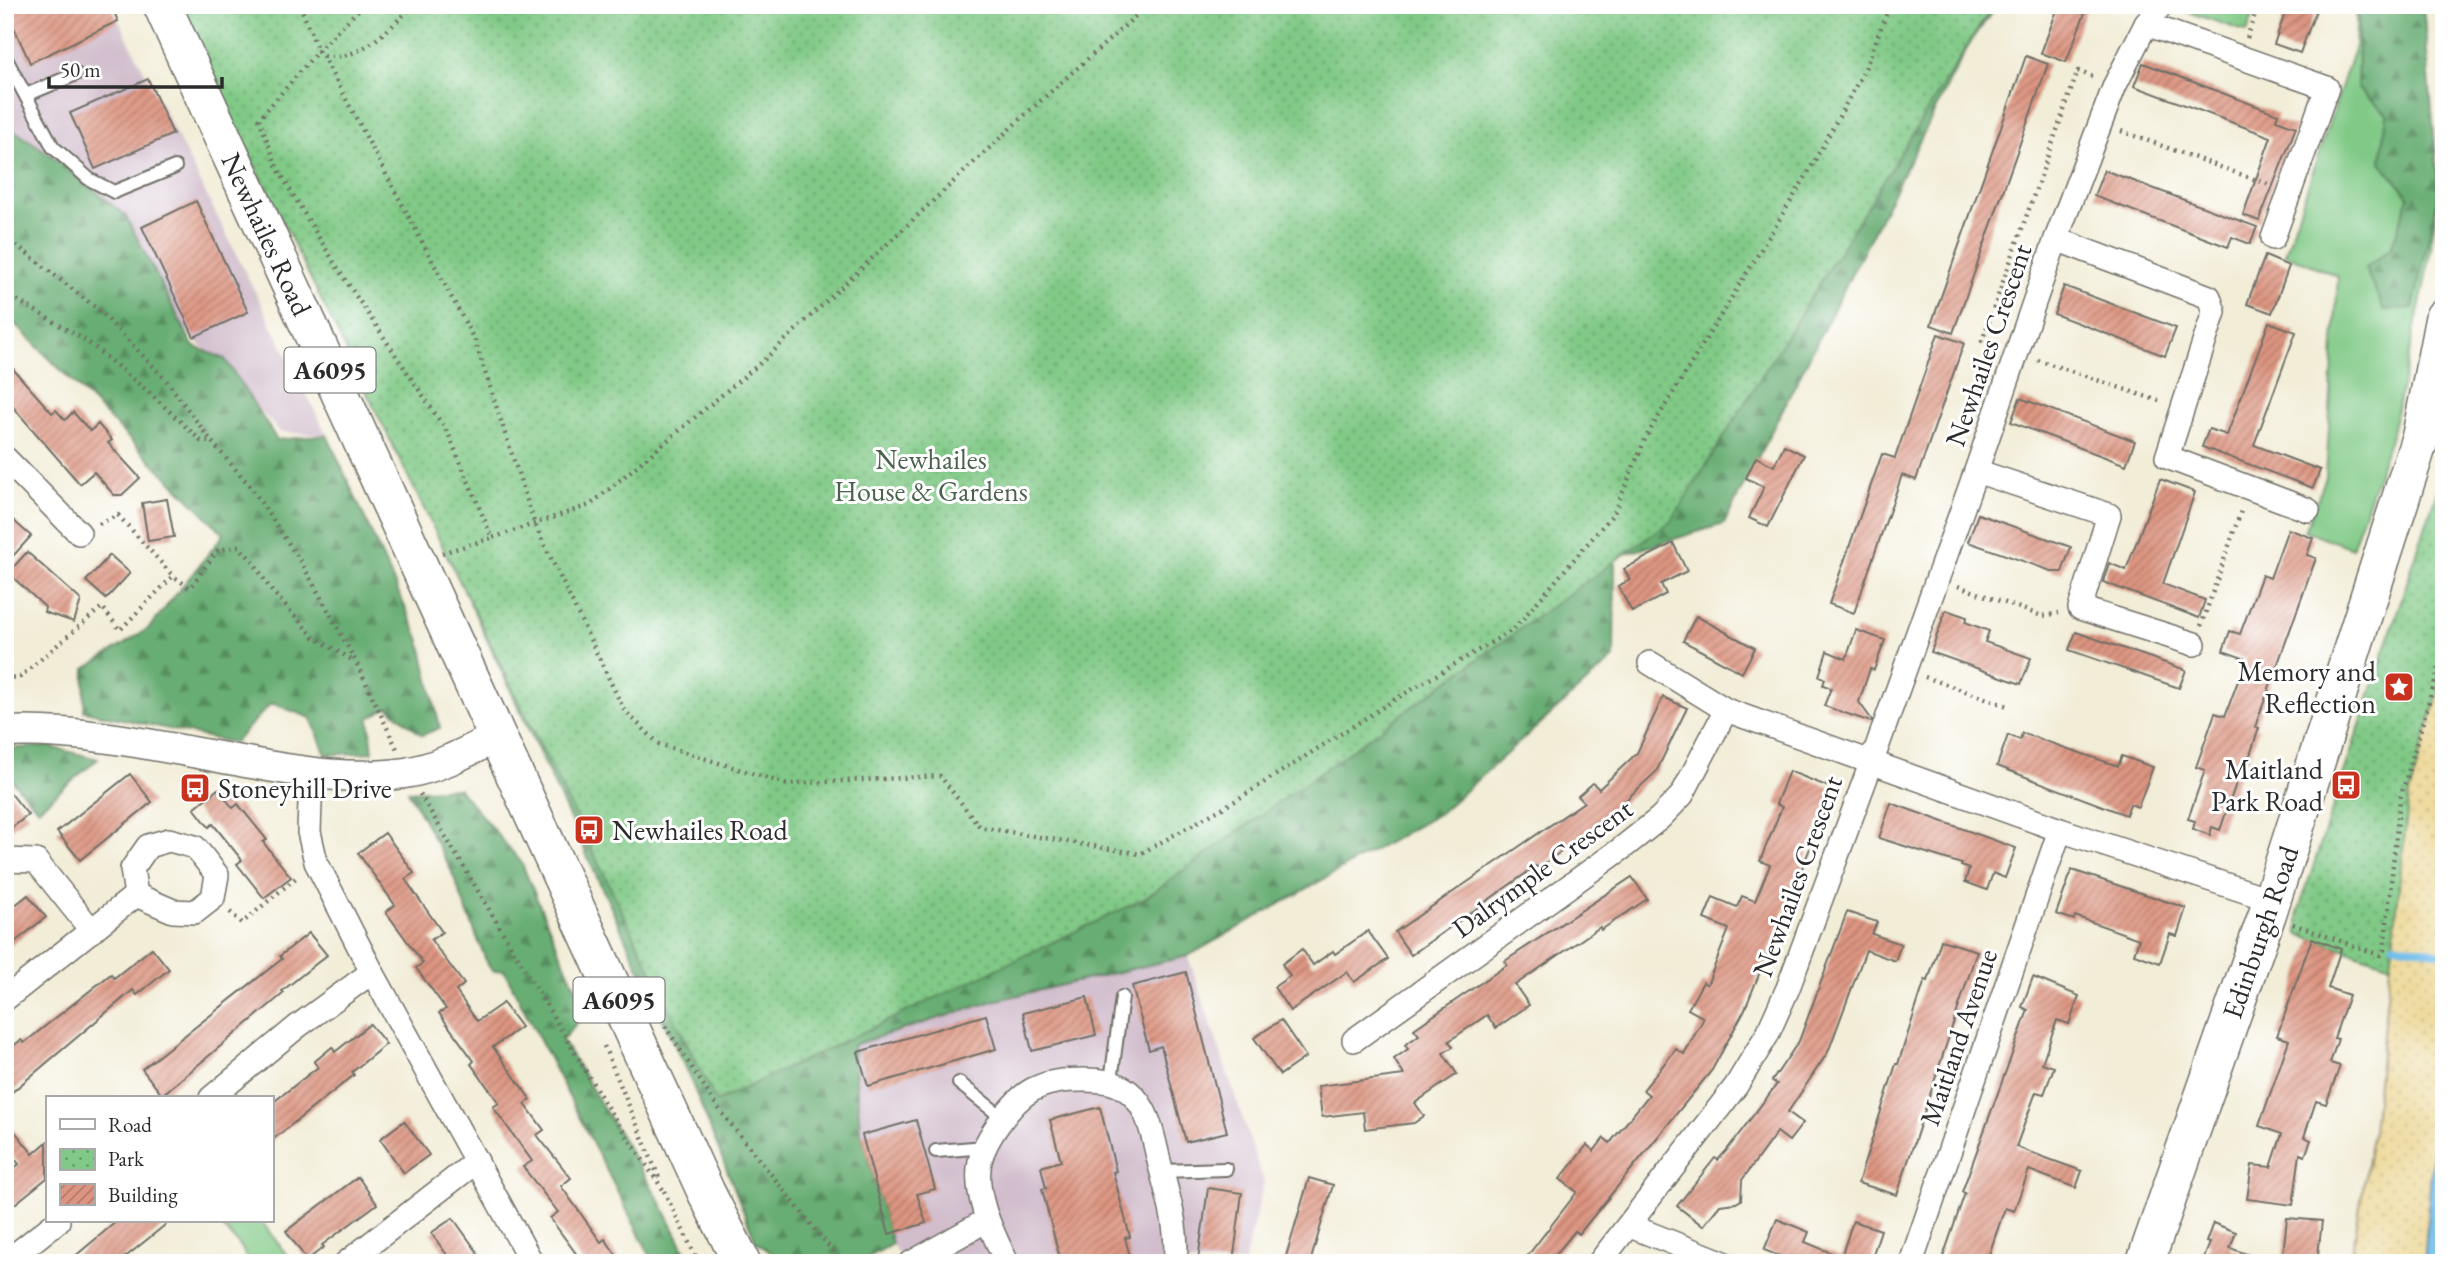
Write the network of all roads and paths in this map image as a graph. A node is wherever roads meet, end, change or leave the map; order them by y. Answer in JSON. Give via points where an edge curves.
{"nodes":[{"id":1,"x":162,"y":5,"type":"edge"},
{"id":2,"x":299,"y":5,"type":"edge"},
{"id":3,"x":363,"y":5,"type":"edge"},
{"id":4,"x":414,"y":5,"type":"edge"},
{"id":5,"x":1148,"y":5,"type":"edge"},
{"id":6,"x":1890,"y":5,"type":"edge"},
{"id":7,"x":2161,"y":5,"type":"edge"},
{"id":8,"x":2258,"y":5,"type":"edge"},
{"id":9,"x":2146,"y":24,"type":"junction"},
{"id":10,"x":318,"y":51,"type":"junction"},
{"id":11,"x":323,"y":56,"type":"junction"},
{"id":12,"x":5,"y":57,"type":"edge"},
{"id":13,"x":2241,"y":57,"type":"junction"},
{"id":14,"x":2078,"y":71,"type":"dead end"},
{"id":15,"x":76,"y":74,"type":"dead end"},
{"id":16,"x":26,"y":95,"type":"junction"},
{"id":17,"x":2100,"y":124,"type":"junction"},
{"id":18,"x":175,"y":167,"type":"dead end"},
{"id":19,"x":2290,"y":192,"type":"junction"},
{"id":20,"x":5,"y":236,"type":"edge"},
{"id":21,"x":2056,"y":239,"type":"junction"},
{"id":22,"x":2273,"y":239,"type":"dead end"},
{"id":23,"x":5,"y":293,"type":"edge"},
{"id":24,"x":2444,"y":317,"type":"edge"},
{"id":25,"x":1982,"y":341,"type":"dead end"},
{"id":26,"x":2017,"y":353,"type":"junction"},
{"id":27,"x":2183,"y":410,"type":"junction"},
{"id":28,"x":212,"y":442,"type":"junction"},
{"id":29,"x":5,"y":458,"type":"edge"},
{"id":30,"x":1976,"y":471,"type":"junction"},
{"id":31,"x":2249,"y":488,"type":"junction"},
{"id":32,"x":2308,"y":510,"type":"dead end"},
{"id":33,"x":535,"y":525,"type":"junction"},
{"id":34,"x":79,"y":533,"type":"joint"},
{"id":35,"x":492,"y":538,"type":"junction"},
{"id":36,"x":419,"y":563,"type":"junction"},
{"id":37,"x":173,"y":576,"type":"junction"},
{"id":38,"x":1938,"y":578,"type":"junction"},
{"id":39,"x":2080,"y":608,"type":"junction"},
{"id":40,"x":2194,"y":645,"type":"joint"},
{"id":41,"x":2444,"y":651,"type":"edge"},
{"id":42,"x":356,"y":662,"type":"junction"},
{"id":43,"x":1650,"y":663,"type":"dead end"},
{"id":44,"x":1905,"y":670,"type":"junction"},
{"id":45,"x":5,"y":678,"type":"edge"},
{"id":46,"x":2010,"y":707,"type":"dead end"},
{"id":47,"x":1726,"y":710,"type":"junction"},
{"id":48,"x":5,"y":732,"type":"edge"},
{"id":49,"x":498,"y":736,"type":"junction"},
{"id":50,"x":1872,"y":761,"type":"junction"},
{"id":51,"x":408,"y":773,"type":"junction"},
{"id":52,"x":311,"y":774,"type":"junction"},
{"id":53,"x":2060,"y":830,"type":"junction"},
{"id":54,"x":5,"y":860,"type":"edge"},
{"id":55,"x":316,"y":862,"type":"junction"},
{"id":56,"x":136,"y":895,"type":"junction"},
{"id":57,"x":213,"y":898,"type":"junction"},
{"id":58,"x":2269,"y":907,"type":"junction"},
{"id":59,"x":92,"y":930,"type":"junction"},
{"id":60,"x":372,"y":972,"type":"junction"},
{"id":61,"x":1122,"y":997,"type":"dead end"},
{"id":62,"x":5,"y":999,"type":"edge"},
{"id":63,"x":660,"y":1018,"type":"dead end"},
{"id":64,"x":1354,"y":1040,"type":"dead end"},
{"id":65,"x":1111,"y":1081,"type":"junction"},
{"id":66,"x":959,"y":1083,"type":"dead end"},
{"id":67,"x":213,"y":1096,"type":"edge"},
{"id":68,"x":1003,"y":1118,"type":"junction"},
{"id":69,"x":987,"y":1147,"type":"junction"},
{"id":70,"x":936,"y":1151,"type":"dead end"},
{"id":71,"x":477,"y":1161,"type":"junction"},
{"id":72,"x":1226,"y":1169,"type":"dead end"},
{"id":73,"x":1161,"y":1171,"type":"junction"},
{"id":74,"x":987,"y":1220,"type":"junction"},
{"id":75,"x":57,"y":1222,"type":"edge"},
{"id":76,"x":1630,"y":1226,"type":"junction"},
{"id":77,"x":5,"y":1263,"type":"edge"},
{"id":78,"x":346,"y":1263,"type":"edge"},
{"id":79,"x":532,"y":1263,"type":"edge"},
{"id":80,"x":699,"y":1263,"type":"edge"},
{"id":81,"x":742,"y":1263,"type":"edge"},
{"id":82,"x":842,"y":1263,"type":"edge"},
{"id":83,"x":911,"y":1263,"type":"edge"},
{"id":84,"x":1007,"y":1263,"type":"edge"},
{"id":85,"x":1175,"y":1263,"type":"edge"},
{"id":86,"x":1599,"y":1263,"type":"edge"},
{"id":87,"x":1724,"y":1263,"type":"edge"},
{"id":88,"x":1911,"y":1263,"type":"edge"},
{"id":89,"x":2145,"y":1263,"type":"edge"}],
"edges":[{"from":1,"to":36,"type":"main road","name":"Newhailes Road","number":"A6095"},
{"from":2,"to":10,"type":"path"},
{"from":3,"to":10,"type":"path"},
{"from":4,"to":11,"type":"path","via":[[375,41],[336,58]]},
{"from":5,"to":33,"type":"path","via":[[765,359],[590,505]]},
{"from":6,"to":33,"type":"path","via":[[1865,69],[1808,173],[1646,437],[1614,513],[1514,629],[1140,855],[980,827],[940,776],[786,784],[659,744],[624,710]]},
{"from":7,"to":9,"type":"street","name":"Newhailes Crescent"},
{"from":8,"to":13,"type":"path"},
{"from":9,"to":13,"type":"street"},
{"from":9,"to":17,"type":"street","name":"Newhailes Crescent"},
{"from":10,"to":11,"type":"path"},
{"from":10,"to":35,"type":"path","via":[[259,119],[293,195],[448,433]]},
{"from":11,"to":33,"type":"path","via":[[475,341]]},
{"from":12,"to":16,"type":"lane"},
{"from":13,"to":19,"type":"street","via":[[2327,88]]},
{"from":14,"to":25,"type":"path"},
{"from":15,"to":16,"type":"lane"},
{"from":16,"to":18,"type":"lane","via":[[53,147],[89,179],[114,192]]},
{"from":17,"to":19,"type":"path"},
{"from":17,"to":21,"type":"street","name":"Newhailes Crescent"},
{"from":19,"to":22,"type":"street"},
{"from":20,"to":28,"type":"path","via":[[100,311],[166,380]]},
{"from":21,"to":26,"type":"street","name":"Newhailes Crescent"},
{"from":21,"to":27,"type":"street","name":"Newhailes Crescent","via":[[2209,297],[2214,312]]},
{"from":23,"to":28,"type":"path","via":[[88,342],[201,441]]},
{"from":24,"to":58,"type":"main road","name":"Edinburgh Road","via":[[2421,435]]},
{"from":26,"to":27,"type":"path"},
{"from":26,"to":30,"type":"street","name":"Newhailes Crescent"},
{"from":27,"to":31,"type":"street","name":"Newhailes Crescent","via":[[2167,457]]},
{"from":28,"to":42,"type":"path","via":[[284,536]]},
{"from":29,"to":34,"type":"street"},
{"from":30,"to":38,"type":"street","name":"Newhailes Crescent"},
{"from":30,"to":39,"type":"street","name":"Newhailes Crescent","via":[[2109,515]]},
{"from":31,"to":32,"type":"street","name":"Newhailes Crescent"},
{"from":31,"to":40,"type":"path"},
{"from":33,"to":35,"type":"path"},
{"from":34,"to":37,"type":"path","via":[[118,514]]},
{"from":35,"to":36,"type":"path"},
{"from":36,"to":49,"type":"main road","name":"Newhailes Road","number":"A6095"},
{"from":37,"to":42,"type":"path","via":[[190,588],[217,551],[238,546],[314,637]]},
{"from":37,"to":45,"type":"path","via":[[120,630],[102,607],[19,677]]},
{"from":38,"to":39,"type":"path","via":[[2042,616]]},
{"from":38,"to":44,"type":"street","name":"Newhailes Crescent"},
{"from":39,"to":40,"type":"street"},
{"from":41,"to":58,"type":"path","via":[[2400,799],[2384,950],[2380,955]]},
{"from":42,"to":51,"type":"path"},
{"from":43,"to":47,"type":"street"},
{"from":44,"to":46,"type":"path"},
{"from":44,"to":50,"type":"street","name":"Newhailes Crescent"},
{"from":47,"to":50,"type":"street"},
{"from":47,"to":64,"type":"street","name":"Dalrymple Crescent","via":[[1682,795],[1660,818]]},
{"from":48,"to":52,"type":"street","via":[[110,739]]},
{"from":49,"to":51,"type":"street","via":[[460,756]]},
{"from":49,"to":81,"type":"main road","name":"Newhailes Road","number":"A6095"},
{"from":50,"to":53,"type":"street"},
{"from":50,"to":76,"type":"street","name":"Newhailes Crescent","via":[[1767,1035],[1736,1086]]},
{"from":51,"to":52,"type":"street","via":[[366,777]]},
{"from":51,"to":80,"type":"path","via":[[609,1110],[664,1191]]},
{"from":52,"to":55,"type":"street","via":[[309,832]]},
{"from":53,"to":58,"type":"street"},
{"from":53,"to":88,"type":"street","name":"Maitland Avenue"},
{"from":54,"to":59,"type":"street","via":[[36,861]]},
{"from":55,"to":57,"type":"path","via":[[242,923]]},
{"from":55,"to":60,"type":"street"},
{"from":56,"to":57,"type":"street","via":[[173,911],[195,912]]},
{"from":56,"to":57,"type":"street","via":[[132,869],[149,846],[169,840],[195,847],[217,875]]},
{"from":56,"to":59,"type":"street"},
{"from":58,"to":89,"type":"main road","name":"Edinburgh Road"},
{"from":59,"to":62,"type":"street"},
{"from":60,"to":67,"type":"street"},
{"from":60,"to":71,"type":"street"},
{"from":61,"to":65,"type":"lane"},
{"from":63,"to":82,"type":"path","via":[[718,1108]]},
{"from":65,"to":68,"type":"street","via":[[1059,1080],[1031,1090]]},
{"from":65,"to":73,"type":"street","via":[[1130,1092],[1146,1113]]},
{"from":66,"to":68,"type":"lane"},
{"from":68,"to":69,"type":"street"},
{"from":69,"to":70,"type":"lane"},
{"from":69,"to":74,"type":"street","via":[[980,1161]]},
{"from":71,"to":78,"type":"street"},
{"from":71,"to":79,"type":"street"},
{"from":72,"to":73,"type":"lane"},
{"from":73,"to":85,"type":"street","via":[[1172,1209]]},
{"from":74,"to":83,"type":"street"},
{"from":74,"to":84,"type":"street"},
{"from":75,"to":77,"type":"street"},
{"from":76,"to":86,"type":"street","name":"Newhailes Crescent"},
{"from":76,"to":87,"type":"street"}]}
